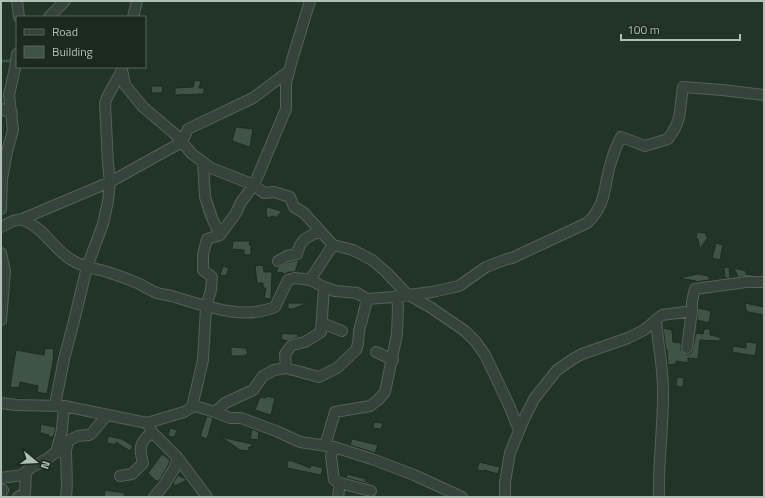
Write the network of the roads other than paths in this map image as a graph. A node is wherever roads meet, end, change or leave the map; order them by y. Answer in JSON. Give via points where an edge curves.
{"nodes":[{"id":1,"x":17,"y":1,"type":"edge"},
{"id":2,"x":65,"y":1,"type":"edge"},
{"id":3,"x":136,"y":1,"type":"edge"},
{"id":4,"x":310,"y":1,"type":"edge"},
{"id":5,"x":19,"y":16,"type":"edge"},
{"id":6,"x":50,"y":16,"type":"edge"},
{"id":7,"x":133,"y":16,"type":"edge"},
{"id":8,"x":16,"y":68,"type":"edge"},
{"id":9,"x":122,"y":68,"type":"edge"},
{"id":10,"x":289,"y":71,"type":"junction"},
{"id":11,"x":764,"y":95,"type":"edge"},
{"id":12,"x":1,"y":109,"type":"edge"},
{"id":13,"x":12,"y":113,"type":"junction"},
{"id":14,"x":182,"y":142,"type":"junction"},
{"id":15,"x":203,"y":162,"type":"junction"},
{"id":16,"x":110,"y":182,"type":"junction"},
{"id":17,"x":254,"y":185,"type":"junction"},
{"id":18,"x":1,"y":209,"type":"edge"},
{"id":19,"x":22,"y":220,"type":"junction"},
{"id":20,"x":1,"y":227,"type":"edge"},
{"id":21,"x":320,"y":231,"type":"junction"},
{"id":22,"x":220,"y":235,"type":"junction"},
{"id":23,"x":333,"y":245,"type":"junction"},
{"id":24,"x":1,"y":253,"type":"edge"},
{"id":25,"x":278,"y":261,"type":"dead end"},
{"id":26,"x":87,"y":267,"type":"junction"},
{"id":27,"x":310,"y":280,"type":"junction"},
{"id":28,"x":764,"y":282,"type":"edge"},
{"id":29,"x":324,"y":287,"type":"junction"},
{"id":30,"x":407,"y":294,"type":"junction"},
{"id":31,"x":397,"y":296,"type":"junction"},
{"id":32,"x":367,"y":298,"type":"junction"},
{"id":33,"x":206,"y":307,"type":"junction"},
{"id":34,"x":692,"y":311,"type":"junction"},
{"id":35,"x":1,"y":320,"type":"edge"},
{"id":36,"x":656,"y":320,"type":"junction"},
{"id":37,"x":322,"y":323,"type":"junction"},
{"id":38,"x":342,"y":331,"type":"dead end"},
{"id":39,"x":688,"y":348,"type":"dead end"},
{"id":40,"x":376,"y":352,"type":"dead end"},
{"id":41,"x":393,"y":360,"type":"junction"},
{"id":42,"x":286,"y":368,"type":"junction"},
{"id":43,"x":1,"y":403,"type":"edge"},
{"id":44,"x":59,"y":405,"type":"junction"},
{"id":45,"x":192,"y":407,"type":"junction"},
{"id":46,"x":215,"y":412,"type":"junction"},
{"id":47,"x":107,"y":415,"type":"junction"},
{"id":48,"x":147,"y":423,"type":"junction"},
{"id":49,"x":519,"y":430,"type":"junction"},
{"id":50,"x":152,"y":432,"type":"junction"},
{"id":51,"x":329,"y":447,"type":"junction"},
{"id":52,"x":61,"y":451,"type":"junction"},
{"id":53,"x":178,"y":458,"type":"junction"},
{"id":54,"x":26,"y":472,"type":"junction"},
{"id":55,"x":120,"y":476,"type":"dead end"},
{"id":56,"x":1,"y":478,"type":"edge"},
{"id":57,"x":340,"y":483,"type":"junction"},
{"id":58,"x":371,"y":491,"type":"dead end"},
{"id":59,"x":18,"y":497,"type":"edge"},
{"id":60,"x":68,"y":497,"type":"edge"},
{"id":61,"x":154,"y":497,"type":"edge"},
{"id":62,"x":207,"y":497,"type":"edge"},
{"id":63,"x":338,"y":497,"type":"edge"},
{"id":64,"x":462,"y":497,"type":"edge"},
{"id":65,"x":505,"y":497,"type":"edge"},
{"id":66,"x":659,"y":497,"type":"edge"}],
"edges":[{"from":1,"to":5,"type":"street"},
{"from":2,"to":6,"type":"street"},
{"from":3,"to":7,"type":"street"},
{"from":4,"to":10,"type":"street"},
{"from":8,"to":13,"type":"street","via":[[9,95]]},
{"from":9,"to":14,"type":"street","via":[[125,85],[143,107]]},
{"from":9,"to":16,"type":"street","via":[[105,103]]},
{"from":10,"to":14,"type":"street","via":[[253,98],[188,129]]},
{"from":10,"to":17,"type":"street","via":[[286,83],[286,110]]},
{"from":11,"to":30,"type":"street","via":[[683,87],[678,123],[668,139],[645,146],[621,136],[609,169],[603,198],[597,213],[587,223],[512,258],[486,267],[460,286]]},
{"from":12,"to":13,"type":"street"},
{"from":13,"to":18,"type":"street","via":[[13,130],[2,179]]},
{"from":14,"to":15,"type":"street"},
{"from":14,"to":16,"type":"street"},
{"from":15,"to":17,"type":"street","via":[[211,168]]},
{"from":15,"to":22,"type":"street","via":[[205,196]]},
{"from":16,"to":19,"type":"street"},
{"from":16,"to":26,"type":"street","via":[[106,210]]},
{"from":17,"to":21,"type":"street","via":[[264,192],[290,197],[294,206]]},
{"from":17,"to":22,"type":"street"},
{"from":19,"to":20,"type":"street","via":[[18,219]]},
{"from":19,"to":26,"type":"street","via":[[40,229],[48,240],[70,259]]},
{"from":21,"to":23,"type":"street"},
{"from":21,"to":25,"type":"street","via":[[300,243],[297,254]]},
{"from":22,"to":33,"type":"street","via":[[207,239],[203,255],[204,270],[212,277]]},
{"from":23,"to":27,"type":"street"},
{"from":23,"to":30,"type":"street","via":[[353,250],[372,260]]},
{"from":24,"to":35,"type":"street","via":[[6,271]]},
{"from":26,"to":33,"type":"street"},
{"from":26,"to":44,"type":"street","via":[[64,359]]},
{"from":27,"to":29,"type":"street"},
{"from":27,"to":33,"type":"street","via":[[288,280],[275,307],[261,312],[245,313]]},
{"from":28,"to":34,"type":"street","via":[[695,289]]},
{"from":29,"to":32,"type":"street","via":[[357,293]]},
{"from":29,"to":37,"type":"street"},
{"from":30,"to":31,"type":"street"},
{"from":30,"to":49,"type":"street","via":[[450,320],[476,342],[485,355]]},
{"from":31,"to":32,"type":"street"},
{"from":31,"to":41,"type":"street","via":[[397,334]]},
{"from":32,"to":42,"type":"street","via":[[356,350],[339,366],[319,377]]},
{"from":33,"to":45,"type":"street","via":[[203,360]]},
{"from":34,"to":36,"type":"street","via":[[662,315]]},
{"from":34,"to":39,"type":"street"},
{"from":36,"to":49,"type":"street","via":[[628,338],[582,354],[558,369],[534,399]]},
{"from":36,"to":66,"type":"street","via":[[663,365],[664,396]]},
{"from":37,"to":38,"type":"street"},
{"from":37,"to":42,"type":"street","via":[[321,332],[307,341],[292,345],[285,354]]},
{"from":40,"to":41,"type":"street"},
{"from":41,"to":51,"type":"street","via":[[382,395],[370,406],[335,412]]},
{"from":42,"to":46,"type":"street","via":[[271,371],[263,376],[253,390],[225,403]]},
{"from":43,"to":44,"type":"street"},
{"from":44,"to":47,"type":"street"},
{"from":44,"to":52,"type":"street"},
{"from":45,"to":46,"type":"street"},
{"from":45,"to":48,"type":"street","via":[[184,412]]},
{"from":46,"to":51,"type":"street","via":[[230,418],[241,418],[300,442]]},
{"from":47,"to":48,"type":"street"},
{"from":47,"to":52,"type":"street","via":[[92,433],[68,441]]},
{"from":48,"to":50,"type":"street"},
{"from":49,"to":65,"type":"street","via":[[510,453]]},
{"from":50,"to":53,"type":"street"},
{"from":50,"to":55,"type":"street","via":[[141,445],[143,464],[132,474]]},
{"from":51,"to":57,"type":"street","via":[[334,480]]},
{"from":51,"to":64,"type":"street","via":[[393,466]]},
{"from":52,"to":54,"type":"street"},
{"from":52,"to":60,"type":"street"},
{"from":53,"to":61,"type":"street","via":[[174,469]]},
{"from":53,"to":62,"type":"street"},
{"from":54,"to":56,"type":"street"},
{"from":54,"to":59,"type":"street","via":[[25,493]]},
{"from":57,"to":58,"type":"street"},
{"from":57,"to":63,"type":"street"}]}
